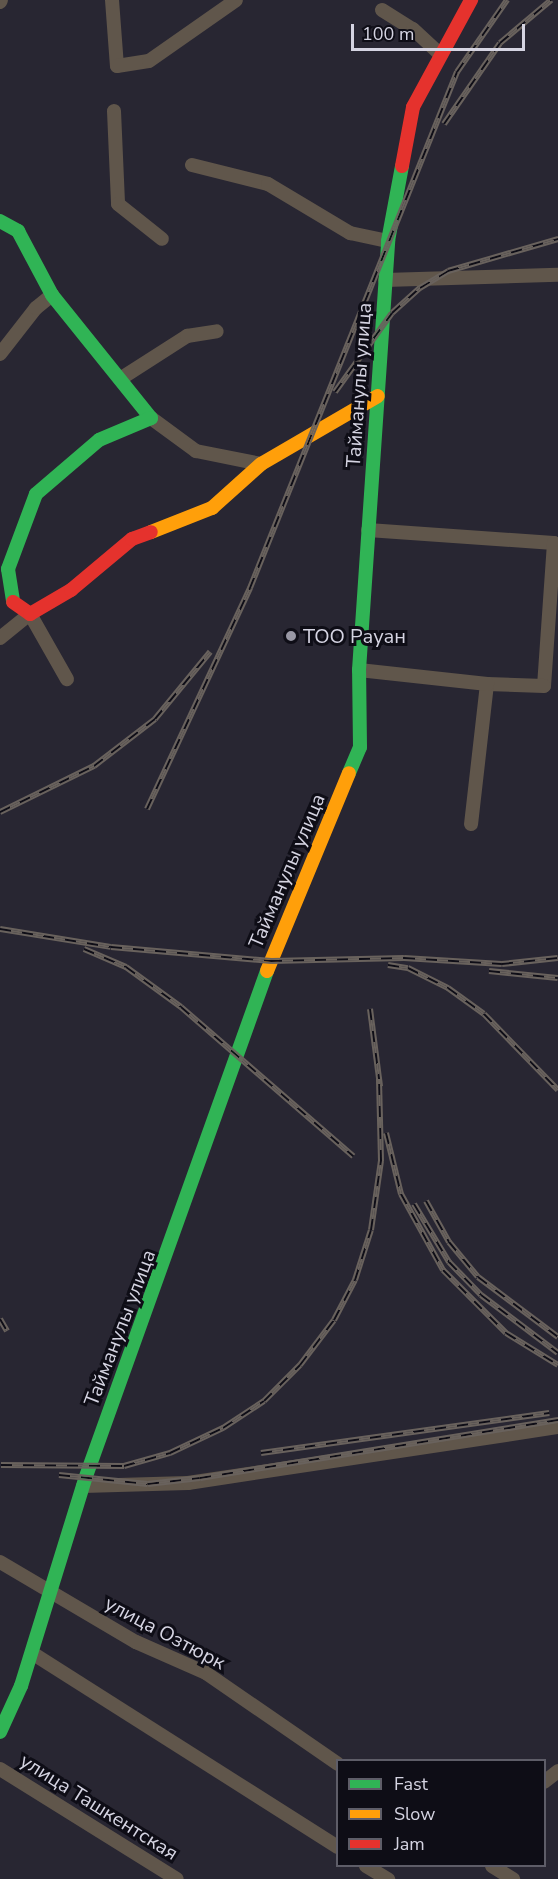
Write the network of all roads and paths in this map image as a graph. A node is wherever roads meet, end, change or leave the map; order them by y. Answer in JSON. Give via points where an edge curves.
{"nodes":[{"id":1,"x":112,"y":0,"type":"edge"},
{"id":2,"x":236,"y":0,"type":"edge"},
{"id":3,"x":471,"y":0,"type":"edge"},
{"id":4,"x":382,"y":10,"type":"dead end"},
{"id":5,"x":441,"y":55,"type":"junction"},
{"id":6,"x":114,"y":111,"type":"dead end"},
{"id":7,"x":192,"y":165,"type":"dead end"},
{"id":8,"x":0,"y":220,"type":"edge"},
{"id":9,"x":162,"y":239,"type":"dead end"},
{"id":10,"x":388,"y":241,"type":"junction"},
{"id":11,"x":558,"y":275,"type":"edge"},
{"id":12,"x":385,"y":280,"type":"junction"},
{"id":13,"x":52,"y":295,"type":"junction"},
{"id":14,"x":217,"y":331,"type":"dead end"},
{"id":15,"x":0,"y":354,"type":"edge"},
{"id":16,"x":120,"y":380,"type":"junction"},
{"id":17,"x":378,"y":396,"type":"junction"},
{"id":18,"x":152,"y":418,"type":"junction"},
{"id":19,"x":261,"y":464,"type":"junction"},
{"id":20,"x":368,"y":530,"type":"junction"},
{"id":21,"x":30,"y":614,"type":"junction"},
{"id":22,"x":0,"y":638,"type":"edge"},
{"id":23,"x":358,"y":670,"type":"junction"},
{"id":24,"x":67,"y":679,"type":"dead end"},
{"id":25,"x":487,"y":684,"type":"junction"},
{"id":26,"x":471,"y":824,"type":"dead end"},
{"id":27,"x":558,"y":1427,"type":"edge"},
{"id":28,"x":83,"y":1486,"type":"junction"},
{"id":29,"x":0,"y":1562,"type":"edge"},
{"id":30,"x":53,"y":1593,"type":"junction"},
{"id":31,"x":32,"y":1653,"type":"junction"},
{"id":32,"x":0,"y":1732,"type":"edge"},
{"id":33,"x":336,"y":1763,"type":"edge"},
{"id":34,"x":0,"y":1768,"type":"edge"},
{"id":35,"x":558,"y":1771,"type":"edge"},
{"id":36,"x":546,"y":1780,"type":"edge"},
{"id":37,"x":336,"y":1846,"type":"edge"},
{"id":38,"x":368,"y":1867,"type":"edge"},
{"id":39,"x":494,"y":1867,"type":"edge"},
{"id":40,"x":177,"y":1879,"type":"edge"},
{"id":41,"x":388,"y":1879,"type":"edge"},
{"id":42,"x":513,"y":1879,"type":"edge"}],
"edges":[{"from":1,"to":2,"type":"street","via":[[117,66],[148,61]]},
{"from":3,"to":5,"type":"street","name":"Тайманулы улица"},
{"from":4,"to":5,"type":"street","via":[[413,29]]},
{"from":5,"to":10,"type":"street","name":"Тайманулы улица","via":[[413,107]]},
{"from":6,"to":9,"type":"street","via":[[118,204]]},
{"from":7,"to":10,"type":"street","via":[[268,184],[350,234]]},
{"from":8,"to":13,"type":"street","via":[[18,231]]},
{"from":10,"to":12,"type":"street","name":"Тайманулы улица"},
{"from":11,"to":12,"type":"street"},
{"from":12,"to":17,"type":"street","name":"Тайманулы улица"},
{"from":13,"to":15,"type":"street","via":[[36,308]]},
{"from":13,"to":16,"type":"street"},
{"from":14,"to":16,"type":"street","via":[[187,336]]},
{"from":16,"to":18,"type":"street"},
{"from":17,"to":19,"type":"street"},
{"from":17,"to":20,"type":"street","name":"Тайманулы улица"},
{"from":18,"to":19,"type":"street","via":[[196,451]]},
{"from":18,"to":21,"type":"street","via":[[99,440],[36,494],[8,568],[12,601]]},
{"from":19,"to":21,"type":"street","via":[[213,508],[132,539],[70,590]]},
{"from":20,"to":23,"type":"street","name":"Тайманулы улица"},
{"from":20,"to":25,"type":"street","via":[[554,543],[544,686]]},
{"from":21,"to":22,"type":"street"},
{"from":21,"to":24,"type":"street"},
{"from":23,"to":25,"type":"street"},
{"from":23,"to":28,"type":"street","name":"Тайманулы улица","via":[[360,747],[271,961]]},
{"from":25,"to":26,"type":"street"},
{"from":27,"to":28,"type":"street","via":[[188,1482]]},
{"from":28,"to":30,"type":"street","name":"Тайманулы улица"},
{"from":29,"to":30,"type":"street","name":"улица Озтюрк"},
{"from":30,"to":31,"type":"street","name":"Тайманулы улица"},
{"from":30,"to":33,"type":"street","name":"улица Озтюрк","via":[[136,1642],[206,1673]]},
{"from":31,"to":32,"type":"street","name":"Тайманулы улица"},
{"from":31,"to":37,"type":"street"},
{"from":34,"to":40,"type":"street","name":"улица Ташкентская"},
{"from":35,"to":36,"type":"street"},
{"from":38,"to":41,"type":"street"},
{"from":39,"to":42,"type":"street"}]}
